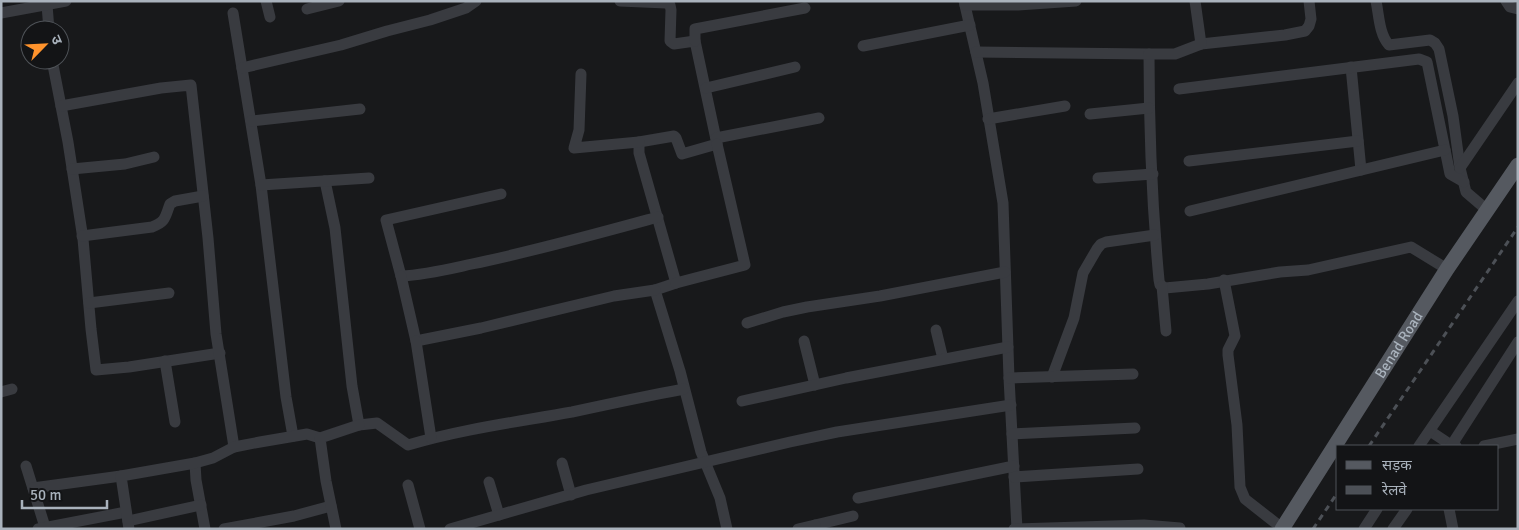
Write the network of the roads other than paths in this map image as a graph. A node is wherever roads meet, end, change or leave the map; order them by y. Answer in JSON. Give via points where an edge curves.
{"nodes":[{"id":1,"x":66,"y":1,"type":"edge"},
{"id":2,"x":266,"y":1,"type":"edge"},
{"id":3,"x":338,"y":1,"type":"edge"},
{"id":4,"x":476,"y":1,"type":"edge"},
{"id":5,"x":620,"y":1,"type":"edge"},
{"id":6,"x":1076,"y":1,"type":"edge"},
{"id":7,"x":1194,"y":1,"type":"edge"},
{"id":8,"x":1308,"y":1,"type":"edge"},
{"id":9,"x":1376,"y":1,"type":"edge"},
{"id":10,"x":1506,"y":1,"type":"edge"},
{"id":11,"x":964,"y":3,"type":"edge"},
{"id":12,"x":47,"y":5,"type":"junction"},
{"id":13,"x":805,"y":8,"type":"dead end"},
{"id":14,"x":307,"y":9,"type":"dead end"},
{"id":15,"x":1518,"y":9,"type":"edge"},
{"id":16,"x":1,"y":13,"type":"edge"},
{"id":17,"x":233,"y":13,"type":"dead end"},
{"id":18,"x":270,"y":17,"type":"dead end"},
{"id":19,"x":48,"y":20,"type":"edge"},
{"id":20,"x":970,"y":25,"type":"junction"},
{"id":21,"x":695,"y":41,"type":"junction"},
{"id":22,"x":1201,"y":44,"type":"junction"},
{"id":23,"x":863,"y":46,"type":"dead end"},
{"id":24,"x":976,"y":52,"type":"junction"},
{"id":25,"x":1149,"y":54,"type":"junction"},
{"id":26,"x":795,"y":67,"type":"dead end"},
{"id":27,"x":1351,"y":67,"type":"junction"},
{"id":28,"x":242,"y":68,"type":"junction"},
{"id":29,"x":54,"y":70,"type":"edge"},
{"id":30,"x":581,"y":74,"type":"dead end"},
{"id":31,"x":1518,"y":83,"type":"edge"},
{"id":32,"x":706,"y":88,"type":"junction"},
{"id":33,"x":1179,"y":89,"type":"dead end"},
{"id":34,"x":61,"y":106,"type":"junction"},
{"id":35,"x":1065,"y":106,"type":"dead end"},
{"id":36,"x":1149,"y":108,"type":"junction"},
{"id":37,"x":360,"y":110,"type":"dead end"},
{"id":38,"x":1090,"y":114,"type":"dead end"},
{"id":39,"x":819,"y":118,"type":"dead end"},
{"id":40,"x":988,"y":119,"type":"junction"},
{"id":41,"x":251,"y":121,"type":"junction"},
{"id":42,"x":716,"y":141,"type":"junction"},
{"id":43,"x":1358,"y":141,"type":"junction"},
{"id":44,"x":638,"y":142,"type":"junction"},
{"id":45,"x":1445,"y":150,"type":"junction"},
{"id":46,"x":154,"y":157,"type":"dead end"},
{"id":47,"x":1189,"y":161,"type":"dead end"},
{"id":48,"x":1518,"y":165,"type":"edge"},
{"id":49,"x":1460,"y":168,"type":"junction"},
{"id":50,"x":72,"y":169,"type":"junction"},
{"id":51,"x":1361,"y":170,"type":"junction"},
{"id":52,"x":1153,"y":174,"type":"junction"},
{"id":53,"x":369,"y":178,"type":"dead end"},
{"id":54,"x":1098,"y":178,"type":"dead end"},
{"id":55,"x":325,"y":181,"type":"junction"},
{"id":56,"x":1464,"y":182,"type":"junction"},
{"id":57,"x":261,"y":185,"type":"junction"},
{"id":58,"x":501,"y":194,"type":"dead end"},
{"id":59,"x":203,"y":196,"type":"junction"},
{"id":60,"x":1487,"y":210,"type":"junction"},
{"id":61,"x":1190,"y":211,"type":"dead end"},
{"id":62,"x":658,"y":217,"type":"junction"},
{"id":63,"x":1155,"y":235,"type":"junction"},
{"id":64,"x":82,"y":236,"type":"junction"},
{"id":65,"x":1447,"y":269,"type":"junction"},
{"id":66,"x":1005,"y":272,"type":"junction"},
{"id":67,"x":401,"y":276,"type":"junction"},
{"id":68,"x":1224,"y":280,"type":"junction"},
{"id":69,"x":676,"y":283,"type":"junction"},
{"id":70,"x":1162,"y":286,"type":"junction"},
{"id":71,"x":655,"y":290,"type":"junction"},
{"id":72,"x":169,"y":293,"type":"dead end"},
{"id":73,"x":1518,"y":301,"type":"edge"},
{"id":74,"x":89,"y":303,"type":"junction"},
{"id":75,"x":747,"y":323,"type":"dead end"},
{"id":76,"x":936,"y":330,"type":"dead end"},
{"id":77,"x":1166,"y":331,"type":"dead end"},
{"id":78,"x":416,"y":341,"type":"junction"},
{"id":79,"x":804,"y":341,"type":"dead end"},
{"id":80,"x":1518,"y":342,"type":"edge"},
{"id":81,"x":1008,"y":347,"type":"junction"},
{"id":82,"x":220,"y":353,"type":"junction"},
{"id":83,"x":943,"y":359,"type":"junction"},
{"id":84,"x":166,"y":361,"type":"junction"},
{"id":85,"x":1133,"y":374,"type":"dead end"},
{"id":86,"x":1052,"y":377,"type":"junction"},
{"id":87,"x":1009,"y":378,"type":"junction"},
{"id":88,"x":814,"y":385,"type":"junction"},
{"id":89,"x":684,"y":389,"type":"junction"},
{"id":90,"x":742,"y":401,"type":"dead end"},
{"id":91,"x":1011,"y":405,"type":"junction"},
{"id":92,"x":176,"y":422,"type":"dead end"},
{"id":93,"x":359,"y":425,"type":"junction"},
{"id":94,"x":1135,"y":428,"type":"dead end"},
{"id":95,"x":1430,"y":431,"type":"junction"},
{"id":96,"x":1012,"y":434,"type":"junction"},
{"id":97,"x":293,"y":436,"type":"junction"},
{"id":98,"x":320,"y":438,"type":"junction"},
{"id":99,"x":431,"y":438,"type":"junction"},
{"id":100,"x":1518,"y":439,"type":"edge"},
{"id":101,"x":1420,"y":445,"type":"edge"},
{"id":102,"x":1451,"y":445,"type":"edge"},
{"id":103,"x":1454,"y":445,"type":"edge"},
{"id":104,"x":1489,"y":445,"type":"edge"},
{"id":105,"x":234,"y":447,"type":"junction"},
{"id":106,"x":705,"y":462,"type":"junction"},
{"id":107,"x":195,"y":463,"type":"junction"},
{"id":108,"x":562,"y":463,"type":"dead end"},
{"id":109,"x":26,"y":466,"type":"dead end"},
{"id":110,"x":1138,"y":469,"type":"dead end"},
{"id":111,"x":1014,"y":471,"type":"junction"},
{"id":112,"x":121,"y":476,"type":"junction"},
{"id":113,"x":489,"y":482,"type":"dead end"},
{"id":114,"x":408,"y":485,"type":"dead end"},
{"id":115,"x":33,"y":488,"type":"junction"},
{"id":116,"x":571,"y":495,"type":"junction"},
{"id":117,"x":858,"y":498,"type":"dead end"},
{"id":118,"x":201,"y":505,"type":"junction"},
{"id":119,"x":332,"y":506,"type":"junction"},
{"id":120,"x":1376,"y":510,"type":"edge"},
{"id":121,"x":1406,"y":510,"type":"edge"},
{"id":122,"x":1449,"y":510,"type":"edge"},
{"id":123,"x":499,"y":515,"type":"junction"},
{"id":124,"x":853,"y":516,"type":"dead end"},
{"id":125,"x":128,"y":520,"type":"edge"},
{"id":126,"x":815,"y":527,"type":"edge"},
{"id":127,"x":1125,"y":527,"type":"edge"},
{"id":128,"x":41,"y":528,"type":"edge"},
{"id":129,"x":1049,"y":528,"type":"edge"},
{"id":130,"x":1180,"y":528,"type":"edge"},
{"id":131,"x":205,"y":529,"type":"edge"},
{"id":132,"x":224,"y":529,"type":"edge"},
{"id":133,"x":336,"y":529,"type":"edge"},
{"id":134,"x":420,"y":529,"type":"edge"},
{"id":135,"x":450,"y":529,"type":"edge"},
{"id":136,"x":728,"y":529,"type":"edge"},
{"id":137,"x":798,"y":529,"type":"edge"},
{"id":138,"x":1016,"y":529,"type":"edge"},
{"id":139,"x":1282,"y":529,"type":"edge"},
{"id":140,"x":1364,"y":529,"type":"edge"},
{"id":141,"x":1393,"y":529,"type":"edge"},
{"id":142,"x":1453,"y":529,"type":"edge"}],
"edges":[{"from":1,"to":12,"type":"street"},
{"from":2,"to":18,"type":"street"},
{"from":3,"to":14,"type":"street"},
{"from":4,"to":28,"type":"street","via":[[466,8],[430,20]]},
{"from":5,"to":21,"type":"street","via":[[670,5],[670,41],[674,44]]},
{"from":6,"to":11,"type":"street","via":[[1018,5]]},
{"from":7,"to":22,"type":"street"},
{"from":8,"to":22,"type":"street","via":[[1311,19],[1305,31]]},
{"from":9,"to":49,"type":"street","via":[[1385,41],[1389,45],[1430,40],[1439,49]]},
{"from":10,"to":15,"type":"street","via":[[1510,7]]},
{"from":11,"to":20,"type":"street"},
{"from":12,"to":16,"type":"street"},
{"from":12,"to":19,"type":"street"},
{"from":13,"to":21,"type":"street","via":[[695,29]]},
{"from":17,"to":28,"type":"street"},
{"from":20,"to":23,"type":"street"},
{"from":20,"to":24,"type":"street"},
{"from":21,"to":32,"type":"street"},
{"from":22,"to":25,"type":"street","via":[[1174,54]]},
{"from":24,"to":25,"type":"street"},
{"from":24,"to":40,"type":"street"},
{"from":25,"to":36,"type":"street"},
{"from":26,"to":32,"type":"street"},
{"from":27,"to":33,"type":"street"},
{"from":27,"to":43,"type":"street"},
{"from":27,"to":45,"type":"street","via":[[1418,59],[1426,62]]},
{"from":28,"to":41,"type":"street"},
{"from":29,"to":34,"type":"street"},
{"from":30,"to":44,"type":"street","via":[[579,130],[574,148]]},
{"from":31,"to":49,"type":"street"},
{"from":32,"to":42,"type":"street"},
{"from":34,"to":50,"type":"street"},
{"from":34,"to":59,"type":"street","via":[[191,85]]},
{"from":35,"to":40,"type":"street"},
{"from":36,"to":38,"type":"street"},
{"from":36,"to":52,"type":"street"},
{"from":37,"to":41,"type":"street"},
{"from":39,"to":42,"type":"street"},
{"from":40,"to":66,"type":"street","via":[[1003,203]]},
{"from":41,"to":57,"type":"street"},
{"from":42,"to":44,"type":"street","via":[[682,154],[674,136]]},
{"from":42,"to":69,"type":"street","via":[[745,265]]},
{"from":43,"to":47,"type":"street"},
{"from":43,"to":51,"type":"street"},
{"from":44,"to":62,"type":"street"},
{"from":45,"to":51,"type":"street"},
{"from":45,"to":56,"type":"street","via":[[1450,174]]},
{"from":46,"to":50,"type":"street","via":[[125,164]]},
{"from":48,"to":60,"type":"main road","name":"Benad Road"},
{"from":49,"to":56,"type":"street"},
{"from":50,"to":64,"type":"street"},
{"from":51,"to":61,"type":"street"},
{"from":52,"to":54,"type":"street"},
{"from":52,"to":63,"type":"street"},
{"from":53,"to":55,"type":"street"},
{"from":55,"to":57,"type":"street"},
{"from":55,"to":93,"type":"street","via":[[335,228]]},
{"from":56,"to":60,"type":"street","via":[[1466,192]]},
{"from":57,"to":97,"type":"street"},
{"from":58,"to":67,"type":"street","via":[[386,220]]},
{"from":59,"to":64,"type":"street","via":[[170,204],[164,220],[152,227]]},
{"from":59,"to":82,"type":"street"},
{"from":60,"to":65,"type":"main road","name":"Benad Road"},
{"from":62,"to":67,"type":"street","via":[[492,260]]},
{"from":62,"to":69,"type":"street"},
{"from":63,"to":70,"type":"street","via":[[1158,280]]},
{"from":63,"to":86,"type":"street","via":[[1106,242],[1097,249],[1083,273],[1074,318]]},
{"from":64,"to":74,"type":"street"},
{"from":65,"to":68,"type":"street","via":[[1411,246],[1308,270]]},
{"from":65,"to":139,"type":"main road","name":"Benad Road"},
{"from":66,"to":75,"type":"street","via":[[807,307]]},
{"from":66,"to":81,"type":"street"},
{"from":67,"to":78,"type":"street"},
{"from":68,"to":70,"type":"street"},
{"from":68,"to":139,"type":"street","via":[[1235,336],[1228,355],[1237,425],[1240,487],[1245,499]]},
{"from":69,"to":71,"type":"street"},
{"from":70,"to":77,"type":"street"},
{"from":71,"to":78,"type":"street","via":[[614,296]]},
{"from":71,"to":89,"type":"street"},
{"from":72,"to":74,"type":"street"},
{"from":73,"to":95,"type":"street"},
{"from":74,"to":84,"type":"street","via":[[96,370]]},
{"from":76,"to":83,"type":"street"},
{"from":78,"to":99,"type":"street"},
{"from":79,"to":88,"type":"street"},
{"from":80,"to":103,"type":"street"},
{"from":81,"to":83,"type":"street"},
{"from":81,"to":87,"type":"street"},
{"from":82,"to":84,"type":"street"},
{"from":82,"to":105,"type":"street"},
{"from":83,"to":88,"type":"street"},
{"from":84,"to":92,"type":"street"},
{"from":85,"to":86,"type":"street"},
{"from":86,"to":87,"type":"street"},
{"from":87,"to":91,"type":"street"},
{"from":88,"to":90,"type":"street"},
{"from":89,"to":99,"type":"street"},
{"from":89,"to":106,"type":"street"},
{"from":91,"to":96,"type":"street"},
{"from":91,"to":106,"type":"street","via":[[837,432]]},
{"from":93,"to":98,"type":"street"},
{"from":93,"to":99,"type":"street","via":[[377,423],[408,445]]},
{"from":94,"to":96,"type":"street"},
{"from":95,"to":101,"type":"street"},
{"from":95,"to":102,"type":"street"},
{"from":96,"to":111,"type":"street"},
{"from":97,"to":98,"type":"street","via":[[307,434]]},
{"from":97,"to":105,"type":"street"},
{"from":98,"to":119,"type":"street"},
{"from":100,"to":104,"type":"street"},
{"from":105,"to":107,"type":"street"},
{"from":106,"to":116,"type":"street"},
{"from":106,"to":136,"type":"street"},
{"from":107,"to":112,"type":"street"},
{"from":107,"to":118,"type":"street"},
{"from":108,"to":116,"type":"street"},
{"from":109,"to":115,"type":"street"},
{"from":110,"to":111,"type":"street"},
{"from":111,"to":117,"type":"street"},
{"from":111,"to":138,"type":"street"},
{"from":112,"to":115,"type":"street"},
{"from":112,"to":125,"type":"street"},
{"from":113,"to":123,"type":"street"},
{"from":114,"to":134,"type":"street"},
{"from":115,"to":128,"type":"street"},
{"from":116,"to":123,"type":"street"},
{"from":118,"to":125,"type":"street"},
{"from":118,"to":131,"type":"street"},
{"from":119,"to":132,"type":"street"},
{"from":119,"to":133,"type":"street"},
{"from":120,"to":140,"type":"street"},
{"from":121,"to":141,"type":"street"},
{"from":122,"to":142,"type":"street"},
{"from":123,"to":135,"type":"street"},
{"from":124,"to":126,"type":"street"},
{"from":125,"to":128,"type":"street"},
{"from":126,"to":137,"type":"street"},
{"from":127,"to":129,"type":"street"},
{"from":127,"to":130,"type":"street"},
{"from":129,"to":138,"type":"street"}]}
